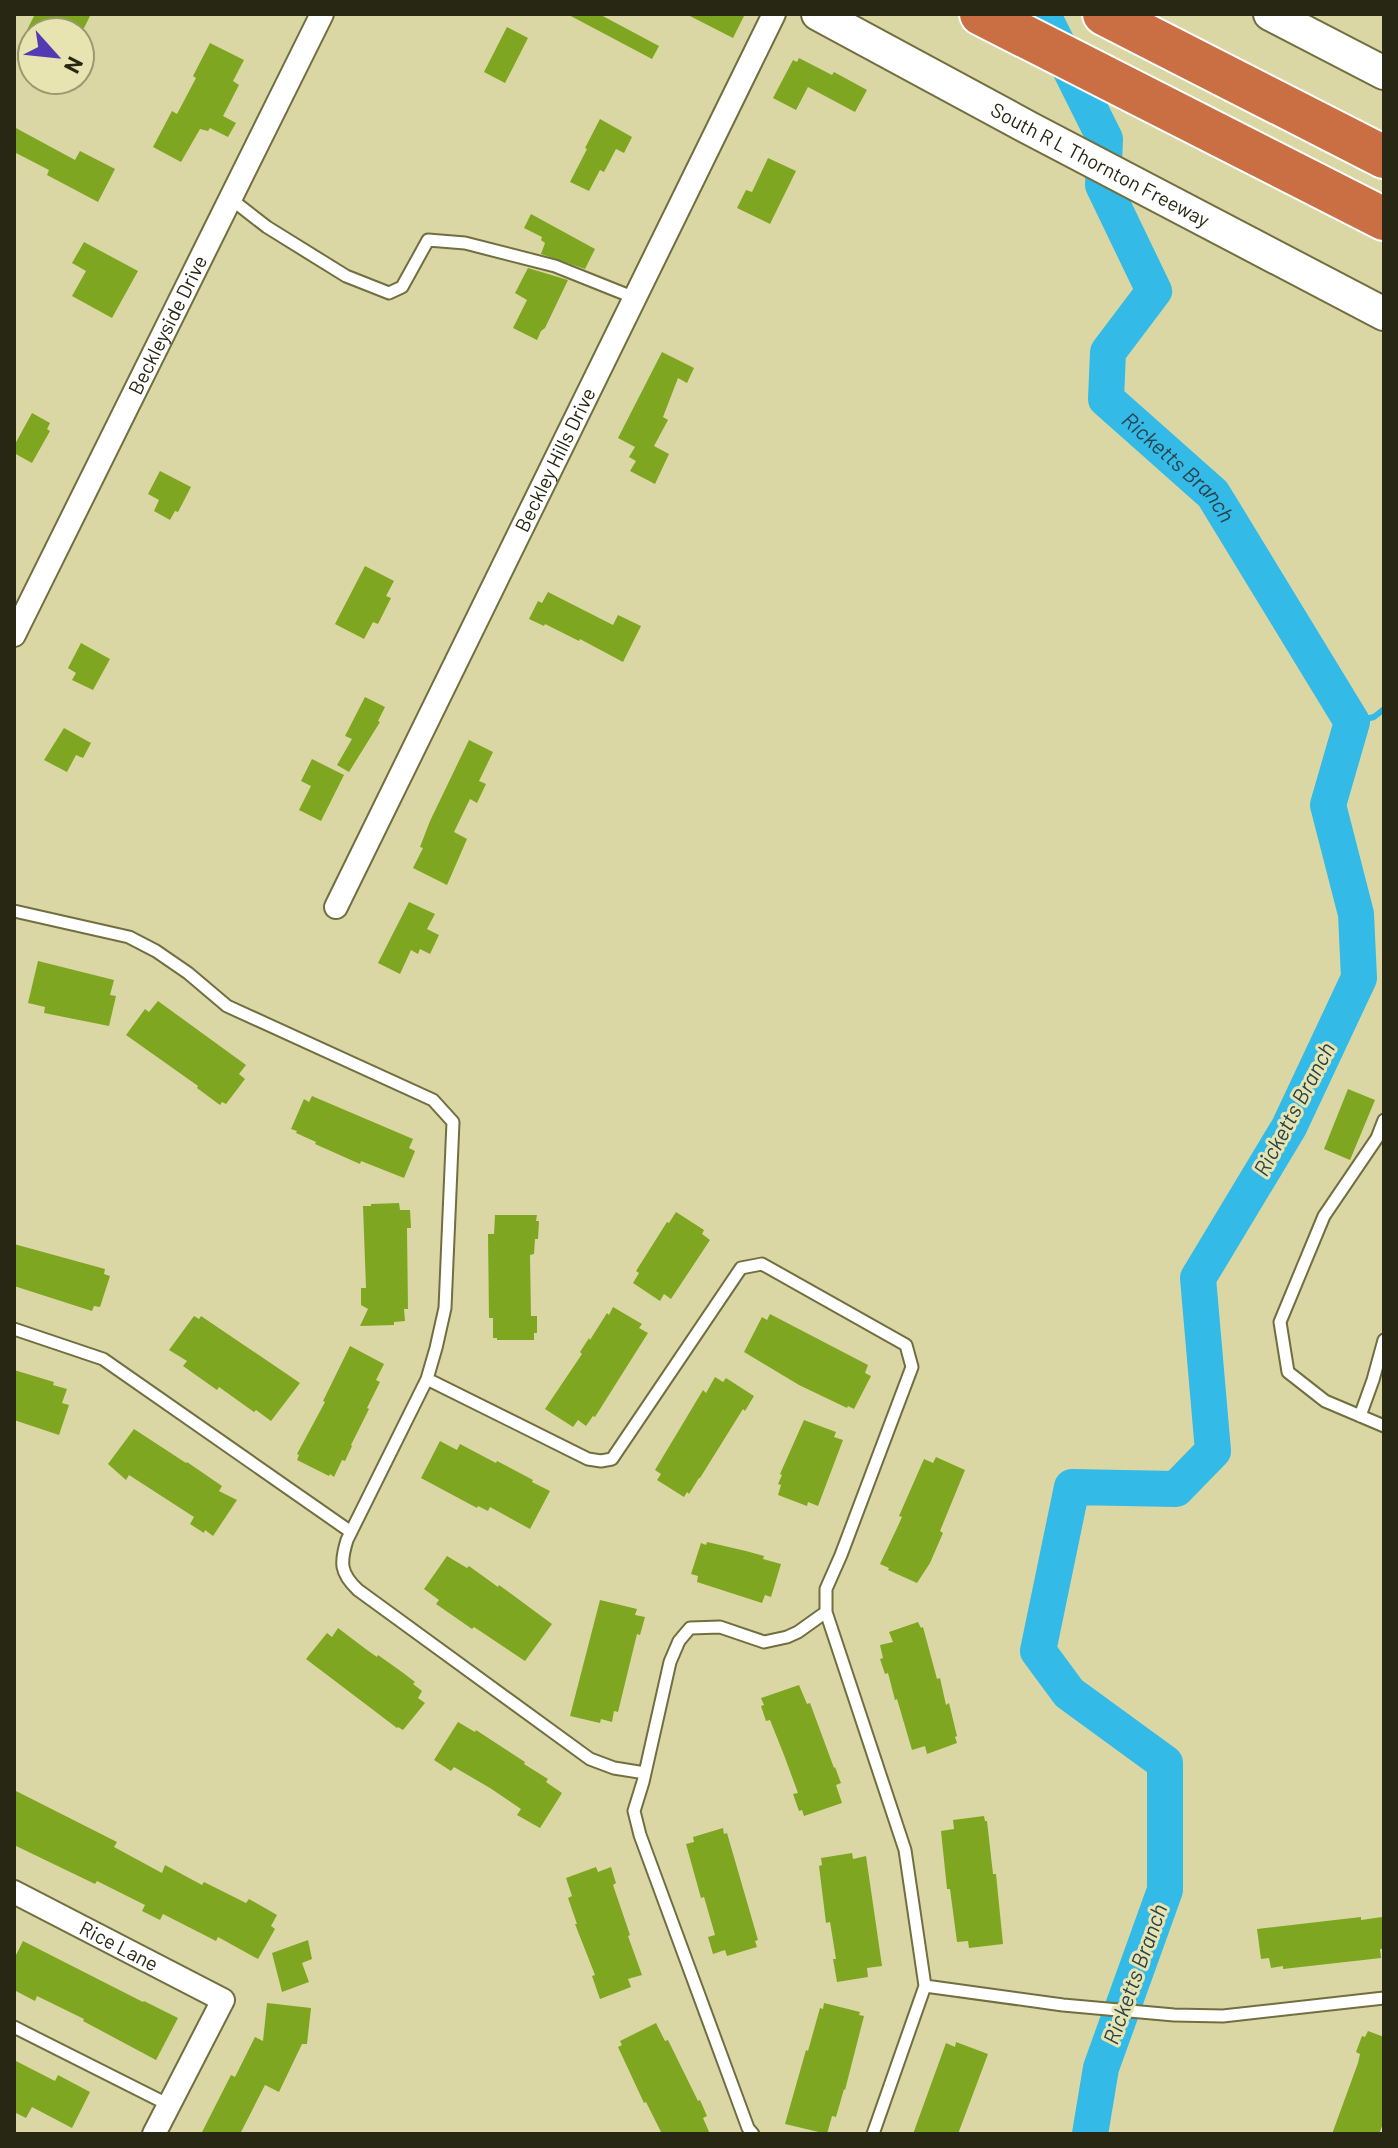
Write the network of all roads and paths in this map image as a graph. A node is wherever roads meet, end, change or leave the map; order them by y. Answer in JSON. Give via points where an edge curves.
{"nodes":[{"id":1,"x":322,"y":14,"type":"edge"},
{"id":2,"x":774,"y":14,"type":"edge"},
{"id":3,"x":818,"y":14,"type":"edge"},
{"id":4,"x":981,"y":14,"type":"edge"},
{"id":5,"x":1270,"y":14,"type":"edge"},
{"id":6,"x":1108,"y":16,"type":"edge"},
{"id":7,"x":1384,"y":73,"type":"edge"},
{"id":8,"x":1378,"y":153,"type":"edge"},
{"id":9,"x":231,"y":199,"type":"junction"},
{"id":10,"x":1384,"y":219,"type":"edge"},
{"id":11,"x":635,"y":298,"type":"junction"},
{"id":12,"x":1384,"y":314,"type":"edge"},
{"id":13,"x":14,"y":635,"type":"edge"},
{"id":14,"x":336,"y":907,"type":"dead end"},
{"id":15,"x":14,"y":911,"type":"edge"},
{"id":16,"x":1384,"y":1120,"type":"edge"},
{"id":17,"x":14,"y":1329,"type":"edge"},
{"id":18,"x":1384,"y":1340,"type":"edge"},
{"id":19,"x":427,"y":1379,"type":"junction"},
{"id":20,"x":1360,"y":1416,"type":"junction"},
{"id":21,"x":1384,"y":1426,"type":"edge"},
{"id":22,"x":351,"y":1532,"type":"junction"},
{"id":23,"x":826,"y":1612,"type":"junction"},
{"id":24,"x":645,"y":1773,"type":"junction"},
{"id":25,"x":14,"y":1892,"type":"edge"},
{"id":26,"x":925,"y":1986,"type":"junction"},
{"id":27,"x":1384,"y":1998,"type":"edge"},
{"id":28,"x":14,"y":2027,"type":"edge"},
{"id":29,"x":169,"y":2105,"type":"junction"},
{"id":30,"x":154,"y":2134,"type":"edge"},
{"id":31,"x":753,"y":2134,"type":"edge"},
{"id":32,"x":873,"y":2134,"type":"edge"}],
"edges":[{"from":1,"to":9,"type":"street","name":"Beckleyside Drive"},
{"from":2,"to":11,"type":"street","name":"Beckley Hills Drive"},
{"from":3,"to":12,"type":"main road","name":"South R L Thornton Freeway"},
{"from":4,"to":10,"type":"highway"},
{"from":5,"to":7,"type":"main road"},
{"from":6,"to":8,"type":"highway"},
{"from":9,"to":11,"type":"lane","via":[[346,276],[389,293],[402,287],[428,240],[465,243],[555,266]]},
{"from":9,"to":13,"type":"street","name":"Beckleyside Drive"},
{"from":11,"to":14,"type":"street","name":"Beckley Hills Drive"},
{"from":15,"to":19,"type":"lane","via":[[129,937],[167,958],[227,1006],[433,1100],[443,1110],[453,1122],[445,1308]]},
{"from":16,"to":20,"type":"lane","via":[[1324,1216],[1280,1322],[1288,1372],[1325,1401]]},
{"from":17,"to":22,"type":"lane","via":[[103,1359]]},
{"from":18,"to":20,"type":"lane"},
{"from":19,"to":22,"type":"lane"},
{"from":19,"to":23,"type":"lane","via":[[601,1461],[612,1459],[741,1268],[762,1264],[906,1345],[912,1367],[826,1589]]},
{"from":20,"to":21,"type":"lane"},
{"from":22,"to":24,"type":"lane","via":[[341,1558],[344,1574],[358,1590],[590,1759]]},
{"from":23,"to":24,"type":"lane","via":[[798,1632],[764,1642],[720,1627],[690,1628],[670,1662]]},
{"from":23,"to":26,"type":"lane","via":[[905,1850]]},
{"from":24,"to":31,"type":"lane","via":[[634,1811],[640,1835]]},
{"from":25,"to":29,"type":"street","name":"Rice Lane","via":[[223,2000]]},
{"from":26,"to":27,"type":"lane","via":[[1174,2015],[1223,2016]]},
{"from":26,"to":32,"type":"lane"},
{"from":28,"to":29,"type":"lane"},
{"from":29,"to":30,"type":"street"}]}
